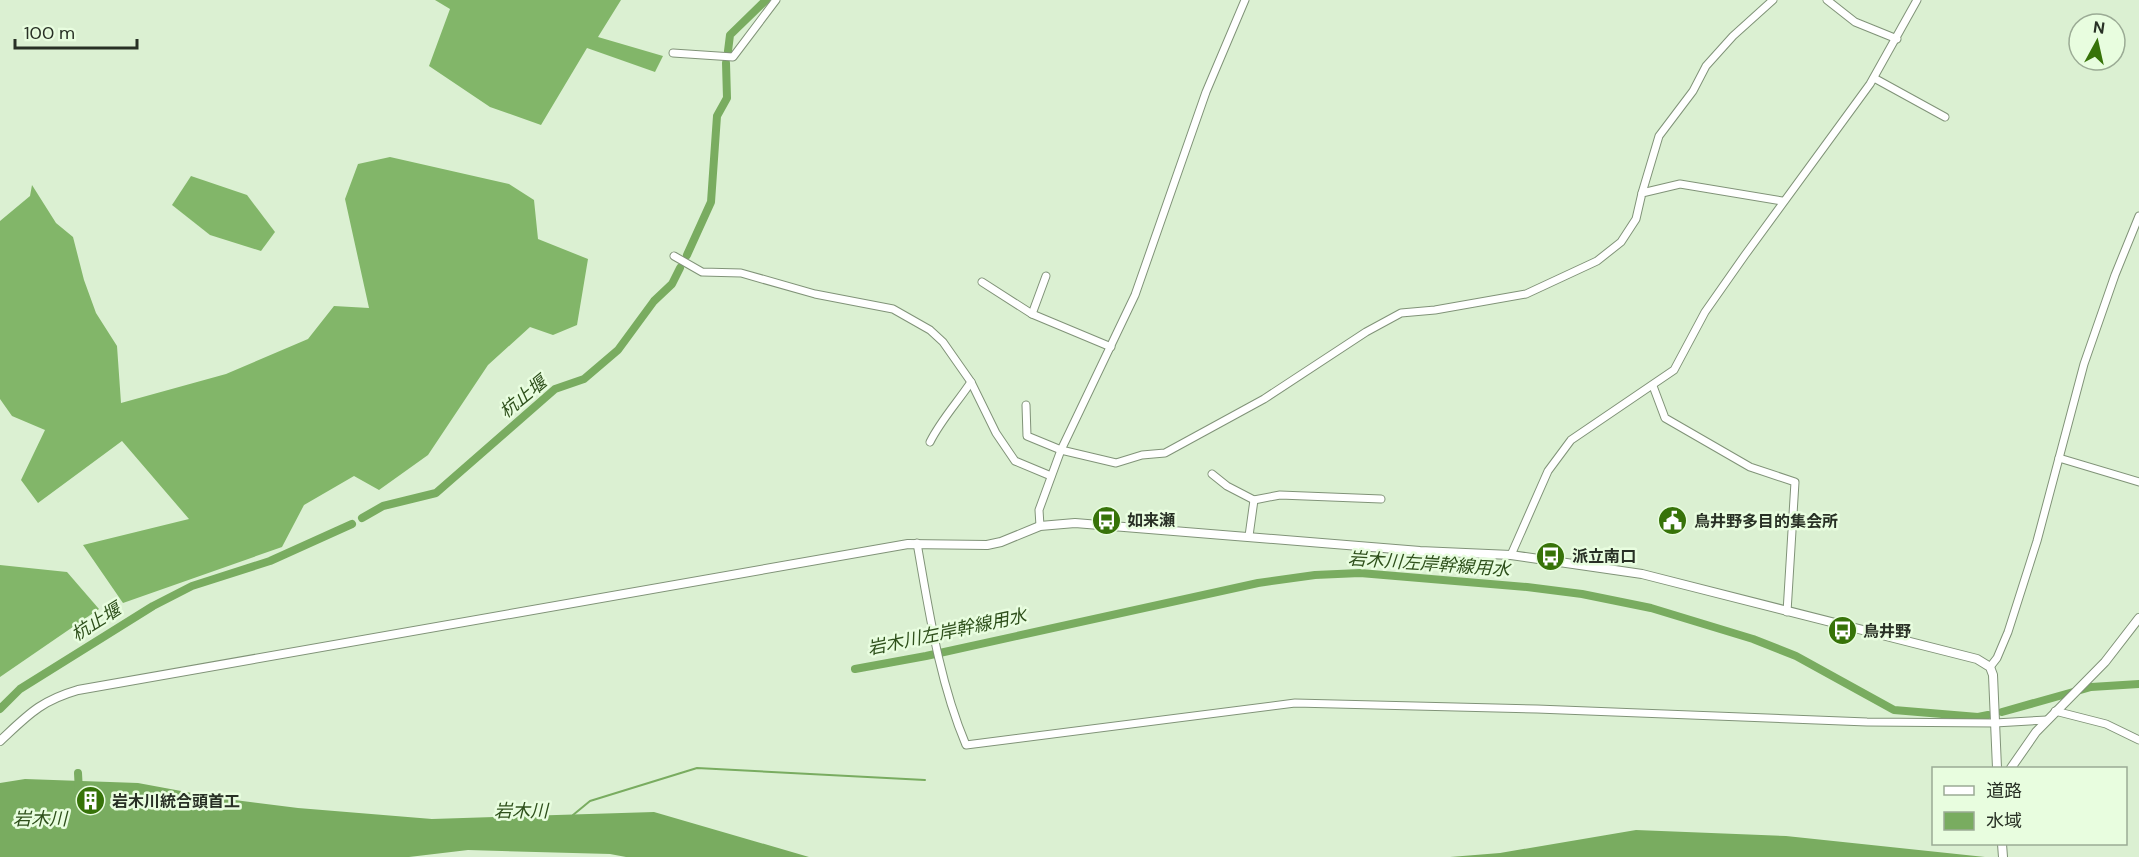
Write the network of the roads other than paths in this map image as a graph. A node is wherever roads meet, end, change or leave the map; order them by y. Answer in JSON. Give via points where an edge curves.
{"nodes":[{"id":1,"x":776,"y":0,"type":"edge"},
{"id":2,"x":1245,"y":0,"type":"edge"},
{"id":3,"x":1773,"y":0,"type":"edge"},
{"id":4,"x":1827,"y":0,"type":"edge"},
{"id":5,"x":1917,"y":0,"type":"edge"},
{"id":6,"x":1897,"y":39,"type":"junction"},
{"id":7,"x":673,"y":53,"type":"dead end"},
{"id":8,"x":1874,"y":78,"type":"junction"},
{"id":9,"x":1945,"y":117,"type":"dead end"},
{"id":10,"x":1642,"y":193,"type":"junction"},
{"id":11,"x":1782,"y":201,"type":"junction"},
{"id":12,"x":2139,"y":216,"type":"edge"},
{"id":13,"x":674,"y":256,"type":"dead end"},
{"id":14,"x":1046,"y":276,"type":"dead end"},
{"id":15,"x":982,"y":282,"type":"dead end"},
{"id":16,"x":1032,"y":314,"type":"junction"},
{"id":17,"x":1111,"y":346,"type":"junction"},
{"id":18,"x":971,"y":382,"type":"junction"},
{"id":19,"x":1653,"y":386,"type":"junction"},
{"id":20,"x":1026,"y":405,"type":"dead end"},
{"id":21,"x":930,"y":442,"type":"dead end"},
{"id":22,"x":1061,"y":450,"type":"junction"},
{"id":23,"x":2059,"y":458,"type":"junction"},
{"id":24,"x":1212,"y":474,"type":"dead end"},
{"id":25,"x":1051,"y":476,"type":"junction"},
{"id":26,"x":2139,"y":482,"type":"edge"},
{"id":27,"x":1381,"y":499,"type":"dead end"},
{"id":28,"x":1254,"y":500,"type":"junction"},
{"id":29,"x":1040,"y":526,"type":"junction"},
{"id":30,"x":1249,"y":536,"type":"junction"},
{"id":31,"x":917,"y":543,"type":"junction"},
{"id":32,"x":1511,"y":555,"type":"junction"},
{"id":33,"x":1787,"y":612,"type":"junction"},
{"id":34,"x":2139,"y":618,"type":"edge"},
{"id":35,"x":1990,"y":667,"type":"junction"},
{"id":36,"x":2055,"y":711,"type":"junction"},
{"id":37,"x":2047,"y":720,"type":"junction"},
{"id":38,"x":1995,"y":723,"type":"junction"},
{"id":39,"x":2139,"y":740,"type":"edge"},
{"id":40,"x":0,"y":741,"type":"edge"},
{"id":41,"x":1997,"y":767,"type":"edge"},
{"id":42,"x":2012,"y":767,"type":"edge"}],
"edges":[{"from":1,"to":7,"type":"street","via":[[733,57]]},
{"from":2,"to":17,"type":"street","via":[[1206,92],[1152,253]]},
{"from":3,"to":10,"type":"street","via":[[1706,66],[1693,91],[1659,136]]},
{"from":4,"to":6,"type":"street","via":[[1855,22]]},
{"from":5,"to":6,"type":"street"},
{"from":6,"to":8,"type":"street"},
{"from":8,"to":9,"type":"street"},
{"from":8,"to":11,"type":"street"},
{"from":10,"to":11,"type":"street","via":[[1680,184]]},
{"from":10,"to":22,"type":"street","via":[[1636,219],[1611,252],[1533,291],[1401,313],[1264,399],[1165,453],[1116,463]]},
{"from":11,"to":19,"type":"street","via":[[1705,312],[1674,370]]},
{"from":12,"to":23,"type":"street","via":[[2095,333]]},
{"from":13,"to":18,"type":"street","via":[[702,273],[741,273],[815,294],[893,309],[943,342]]},
{"from":14,"to":16,"type":"street"},
{"from":15,"to":16,"type":"street"},
{"from":16,"to":17,"type":"street"},
{"from":17,"to":22,"type":"street"},
{"from":18,"to":21,"type":"street","via":[[958,403],[942,418]]},
{"from":18,"to":25,"type":"street","via":[[1015,461]]},
{"from":19,"to":32,"type":"street","via":[[1571,440],[1548,471]]},
{"from":19,"to":33,"type":"street","via":[[1665,418],[1750,467],[1795,482]]},
{"from":20,"to":22,"type":"street","via":[[1027,436]]},
{"from":22,"to":25,"type":"street"},
{"from":23,"to":26,"type":"street"},
{"from":23,"to":35,"type":"street","via":[[2008,632]]},
{"from":24,"to":28,"type":"street"},
{"from":25,"to":29,"type":"street","via":[[1039,510]]},
{"from":27,"to":28,"type":"street","via":[[1280,495]]},
{"from":28,"to":30,"type":"street"},
{"from":29,"to":30,"type":"street","via":[[1074,524]]},
{"from":29,"to":31,"type":"street","via":[[987,545]]},
{"from":30,"to":32,"type":"street"},
{"from":31,"to":38,"type":"street","via":[[954,718],[970,746],[1295,703],[1867,723]]},
{"from":31,"to":40,"type":"street","via":[[78,690],[51,698]]},
{"from":32,"to":33,"type":"street","via":[[1642,574]]},
{"from":33,"to":35,"type":"street","via":[[1977,659]]},
{"from":34,"to":36,"type":"street","via":[[2105,662]]},
{"from":35,"to":38,"type":"street"},
{"from":36,"to":37,"type":"street"},
{"from":36,"to":39,"type":"street","via":[[2106,724]]},
{"from":37,"to":38,"type":"street"},
{"from":37,"to":42,"type":"street"},
{"from":38,"to":41,"type":"street"}]}
